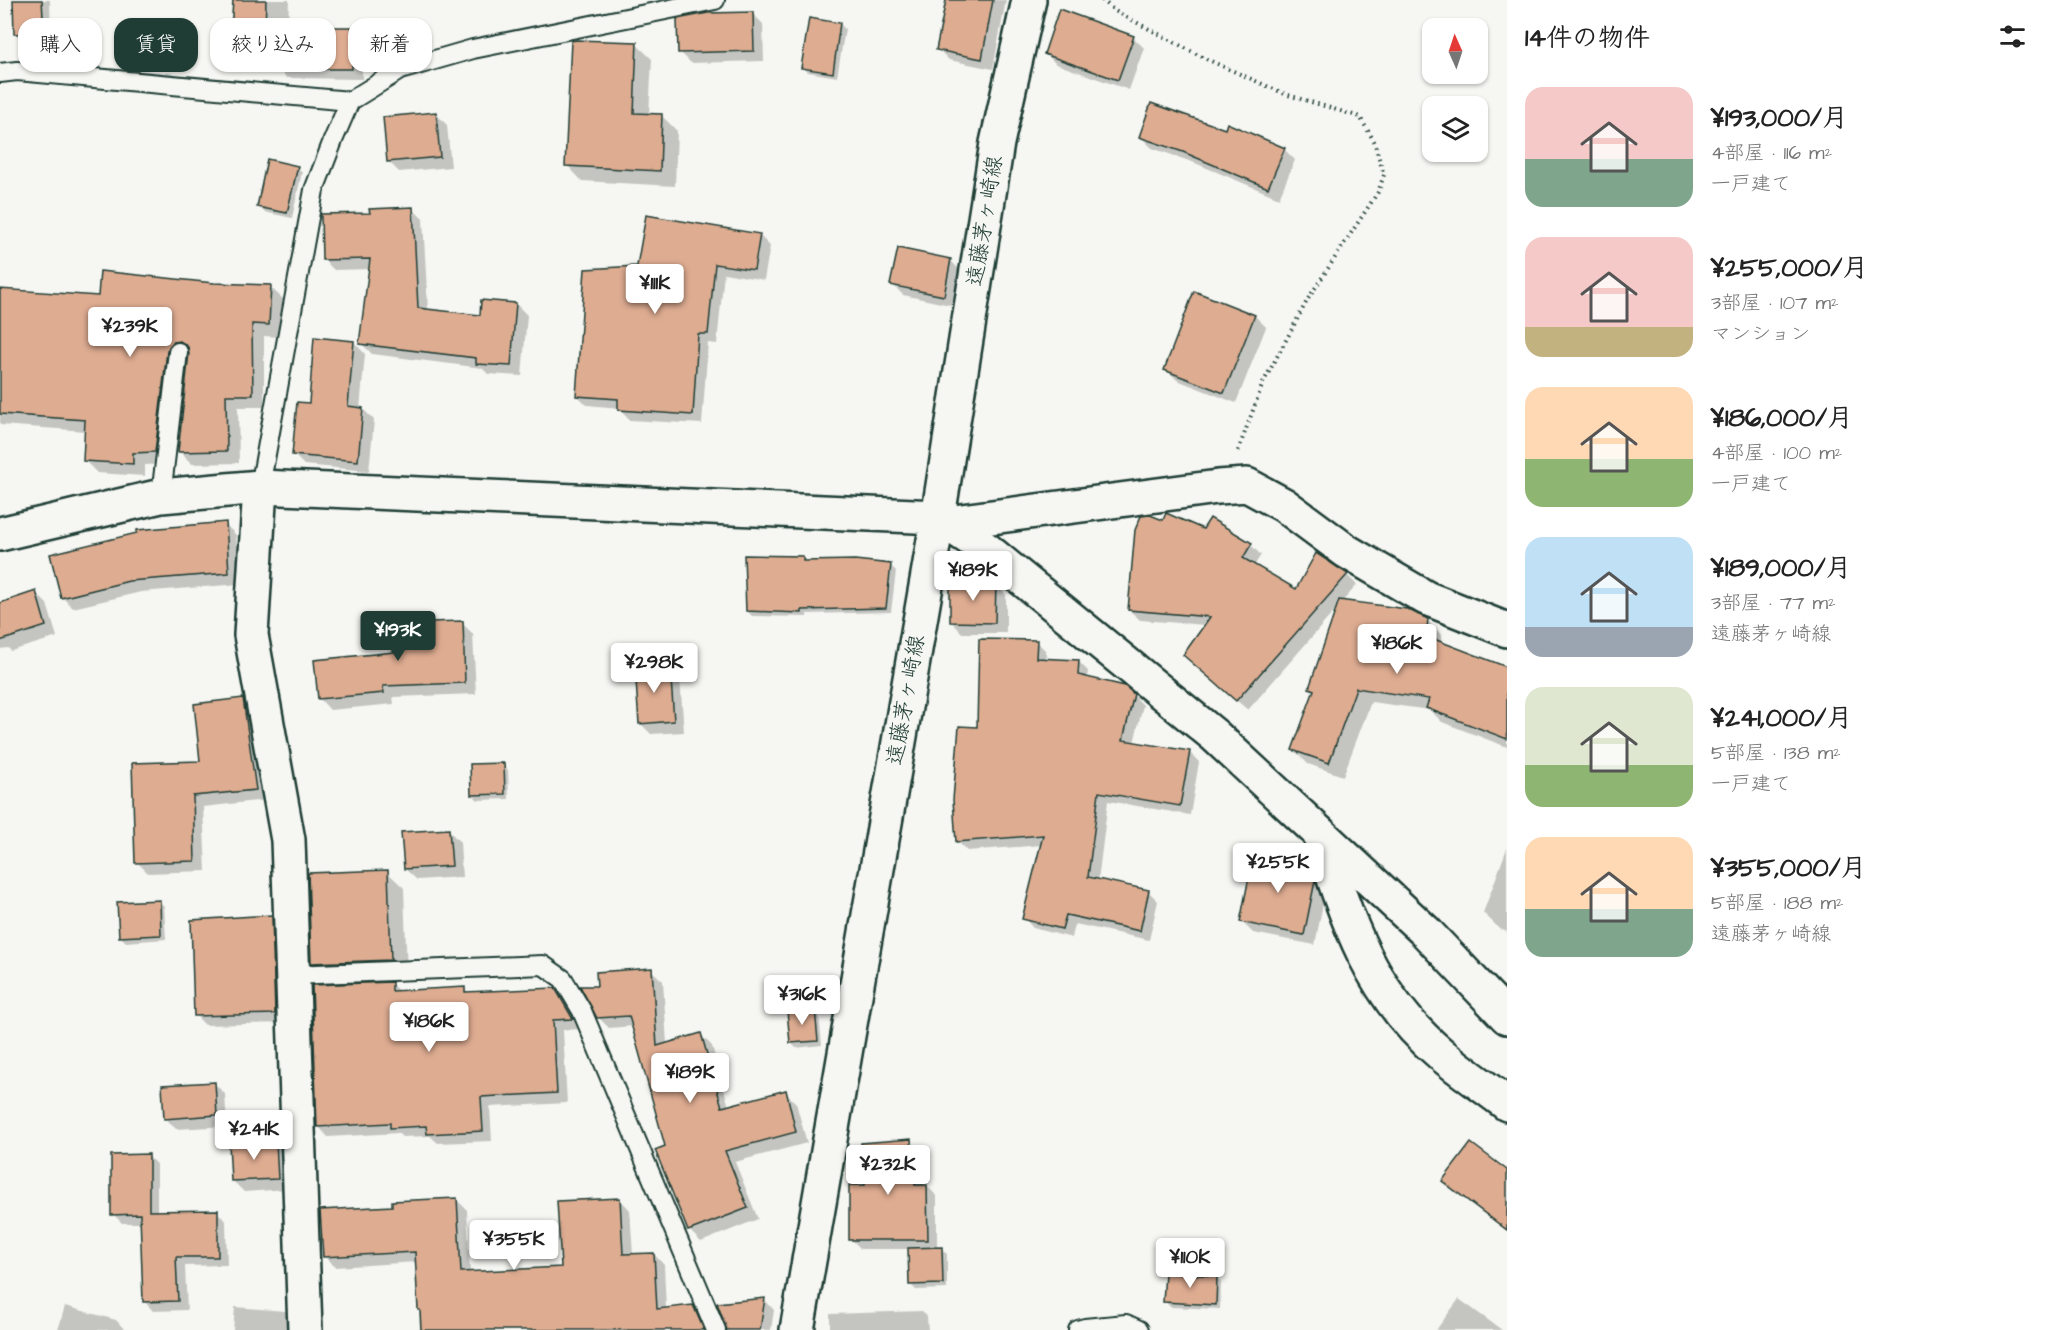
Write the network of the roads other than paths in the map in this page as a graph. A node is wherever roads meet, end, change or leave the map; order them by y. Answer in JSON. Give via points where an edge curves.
{"nodes":[{"id":1,"x":715,"y":0,"type":"edge"},
{"id":2,"x":1029,"y":0,"type":"edge"},
{"id":3,"x":0,"y":73,"type":"edge"},
{"id":4,"x":350,"y":100,"type":"junction"},
{"id":5,"x":178,"y":351,"type":"dead end"},
{"id":6,"x":260,"y":487,"type":"junction"},
{"id":7,"x":160,"y":496,"type":"junction"},
{"id":8,"x":942,"y":520,"type":"junction"},
{"id":9,"x":0,"y":534,"type":"edge"},
{"id":10,"x":1507,"y":630,"type":"edge"},
{"id":11,"x":1319,"y":833,"type":"junction"},
{"id":12,"x":292,"y":975,"type":"junction"},
{"id":13,"x":1507,"y":1017,"type":"edge"},
{"id":14,"x":1507,"y":1104,"type":"edge"},
{"id":15,"x":305,"y":1330,"type":"edge"},
{"id":16,"x":716,"y":1330,"type":"edge"},
{"id":17,"x":797,"y":1330,"type":"edge"},
{"id":18,"x":1078,"y":1330,"type":"edge"},
{"id":19,"x":1139,"y":1330,"type":"edge"}],
"edges":[{"from":1,"to":4,"type":"lane","via":[[473,49],[400,70]]},
{"from":2,"to":8,"type":"street","name":"遠藤茅ヶ崎線","via":[[997,143]]},
{"from":3,"to":4,"type":"lane","via":[[17,71]]},
{"from":4,"to":6,"type":"lane","via":[[314,190]]},
{"from":5,"to":7,"type":"lane"},
{"from":6,"to":7,"type":"street"},
{"from":6,"to":8,"type":"street"},
{"from":6,"to":12,"type":"street","via":[[251,635],[288,840]]},
{"from":7,"to":9,"type":"street"},
{"from":8,"to":10,"type":"street","via":[[1247,485],[1426,598]]},
{"from":8,"to":11,"type":"street","via":[[987,550],[1214,735]]},
{"from":8,"to":17,"type":"street","name":"遠藤茅ヶ崎線"},
{"from":11,"to":13,"type":"street","via":[[1425,932]]},
{"from":11,"to":14,"type":"street","via":[[1366,963],[1400,1012],[1440,1053]]},
{"from":12,"to":15,"type":"street"},
{"from":12,"to":16,"type":"lane","via":[[543,965],[562,978],[582,1011]]},
{"from":18,"to":19,"type":"lane","via":[[1126,1324]]}]}
